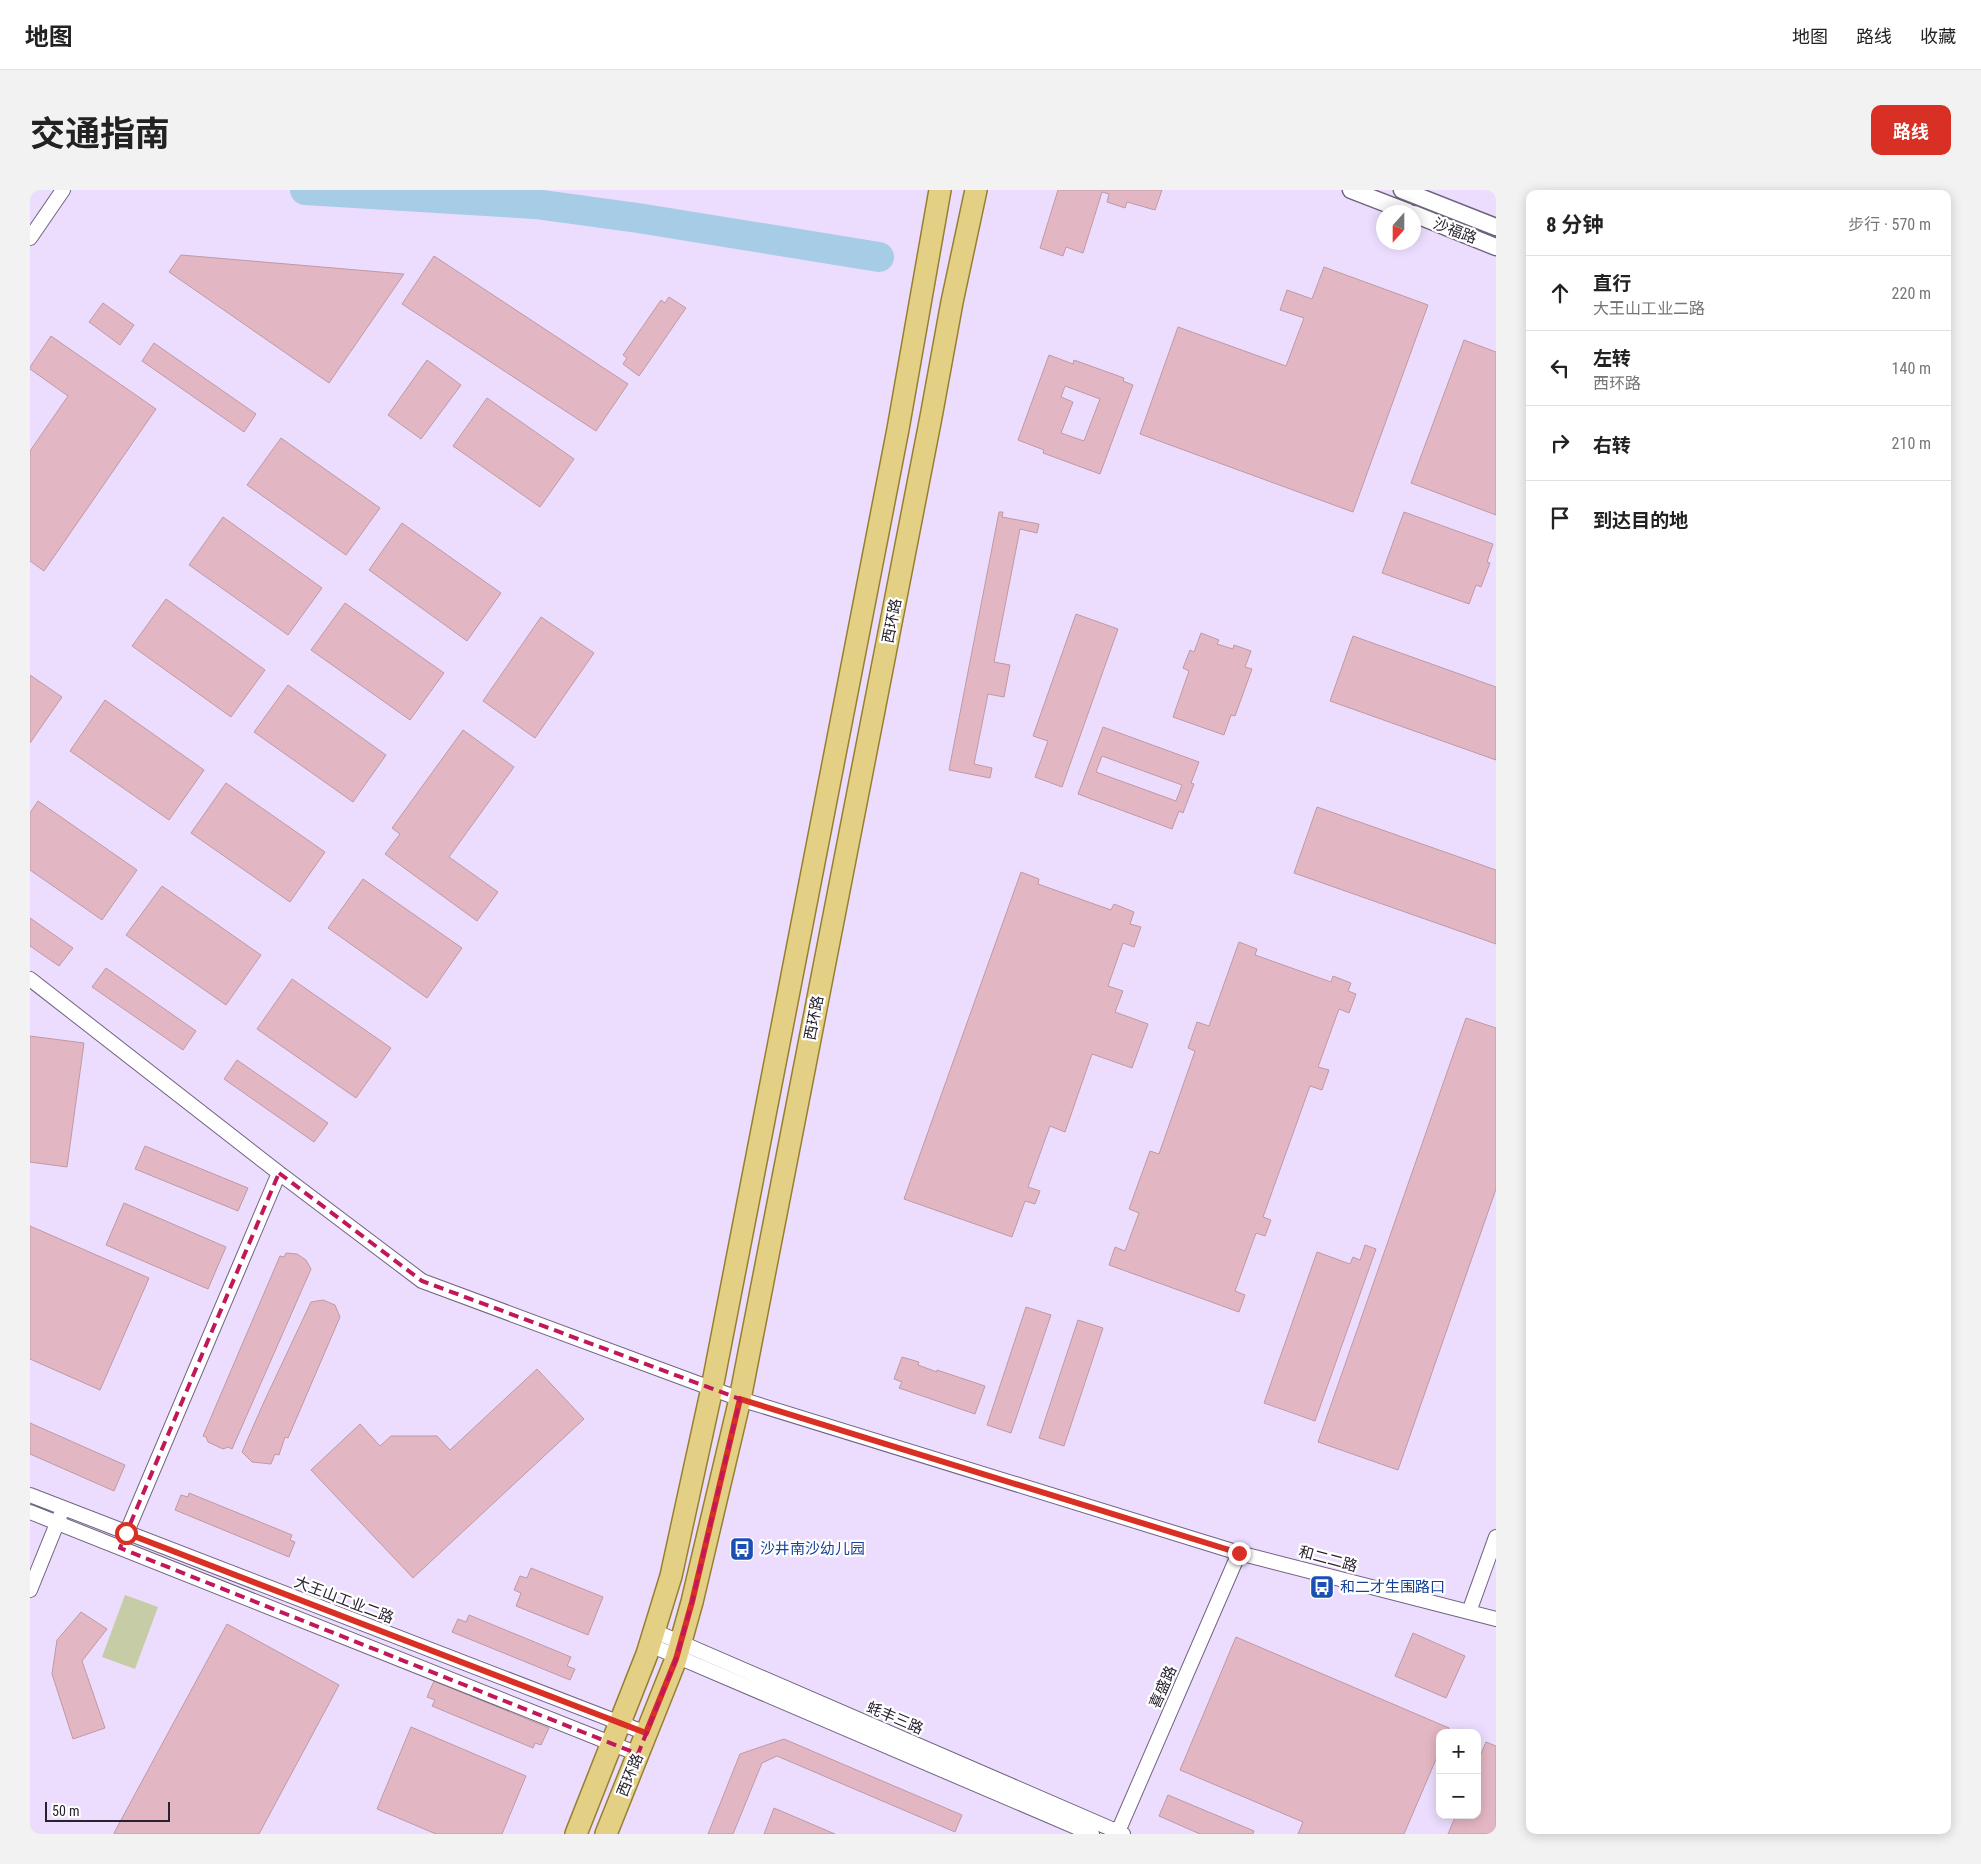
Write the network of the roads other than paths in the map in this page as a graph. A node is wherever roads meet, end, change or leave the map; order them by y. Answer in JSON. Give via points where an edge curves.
{"nodes":[{"id":1,"x":940,"y":190,"type":"edge"},
{"id":2,"x":976,"y":190,"type":"edge"},
{"id":3,"x":1351,"y":190,"type":"edge"},
{"id":4,"x":1402,"y":190,"type":"edge"},
{"id":5,"x":59,"y":196,"type":"edge"},
{"id":6,"x":1390,"y":205,"type":"edge"},
{"id":7,"x":1421,"y":217,"type":"edge"},
{"id":8,"x":1496,"y":227,"type":"edge"},
{"id":9,"x":30,"y":238,"type":"edge"},
{"id":10,"x":1496,"y":247,"type":"edge"},
{"id":11,"x":30,"y":979,"type":"edge"},
{"id":12,"x":279,"y":1173,"type":"junction"},
{"id":13,"x":712,"y":1388,"type":"junction"},
{"id":14,"x":740,"y":1399,"type":"junction"},
{"id":15,"x":30,"y":1496,"type":"edge"},
{"id":16,"x":63,"y":1508,"type":"junction"},
{"id":17,"x":30,"y":1512,"type":"edge"},
{"id":18,"x":57,"y":1522,"type":"junction"},
{"id":19,"x":126,"y":1533,"type":"junction"},
{"id":20,"x":1496,"y":1537,"type":"edge"},
{"id":21,"x":120,"y":1548,"type":"junction"},
{"id":22,"x":1239,"y":1553,"type":"junction"},
{"id":23,"x":30,"y":1590,"type":"edge"},
{"id":24,"x":1469,"y":1612,"type":"junction"},
{"id":25,"x":1496,"y":1619,"type":"edge"},
{"id":26,"x":652,"y":1638,"type":"junction"},
{"id":27,"x":678,"y":1650,"type":"junction"},
{"id":28,"x":620,"y":1724,"type":"junction"},
{"id":29,"x":646,"y":1733,"type":"junction"},
{"id":30,"x":612,"y":1744,"type":"junction"},
{"id":31,"x":638,"y":1754,"type":"junction"},
{"id":32,"x":1119,"y":1833,"type":"edge"},
{"id":33,"x":576,"y":1834,"type":"edge"},
{"id":34,"x":606,"y":1834,"type":"edge"},
{"id":35,"x":1092,"y":1834,"type":"edge"}],
"edges":[{"from":1,"to":13,"type":"main road","name":"西环路","via":[[896,439]]},
{"from":2,"to":14,"type":"main road","name":"西环路"},
{"from":3,"to":6,"type":"street"},
{"from":4,"to":8,"type":"street","name":"沙福路"},
{"from":5,"to":9,"type":"street"},
{"from":7,"to":10,"type":"street","name":"沙福路"},
{"from":11,"to":12,"type":"street","name":"和二二路"},
{"from":12,"to":13,"type":"street","name":"和二二路","via":[[422,1281]]},
{"from":12,"to":19,"type":"street"},
{"from":13,"to":14,"type":"street","name":"和二二路"},
{"from":13,"to":26,"type":"main road","name":"西环路","via":[[671,1576]]},
{"from":14,"to":22,"type":"street","name":"和二二路"},
{"from":14,"to":27,"type":"main road","name":"西环路"},
{"from":15,"to":16,"type":"street","name":"大王山工业二路"},
{"from":16,"to":18,"type":"street"},
{"from":16,"to":19,"type":"street","name":"大王山工业二路"},
{"from":17,"to":18,"type":"street"},
{"from":18,"to":21,"type":"street"},
{"from":18,"to":23,"type":"street"},
{"from":19,"to":21,"type":"street"},
{"from":19,"to":28,"type":"street","name":"大王山工业二路"},
{"from":20,"to":24,"type":"street"},
{"from":21,"to":30,"type":"street"},
{"from":22,"to":24,"type":"street","name":"和二二路"},
{"from":22,"to":32,"type":"street","name":"喜盛路"},
{"from":24,"to":25,"type":"street","name":"和二二路"},
{"from":26,"to":27,"type":"street","name":"蚝丰三路"},
{"from":26,"to":28,"type":"main road","name":"西环路"},
{"from":27,"to":29,"type":"main road","name":"西环路"},
{"from":27,"to":32,"type":"street","name":"蚝丰三路"},
{"from":27,"to":35,"type":"street","name":"蚝丰三路"},
{"from":28,"to":29,"type":"street","name":"大王山工业二路"},
{"from":28,"to":30,"type":"main road","name":"西环路"},
{"from":29,"to":31,"type":"main road","name":"西环路"},
{"from":30,"to":31,"type":"street"},
{"from":30,"to":33,"type":"main road","name":"西环路"},
{"from":31,"to":34,"type":"main road","name":"西环路"}]}
